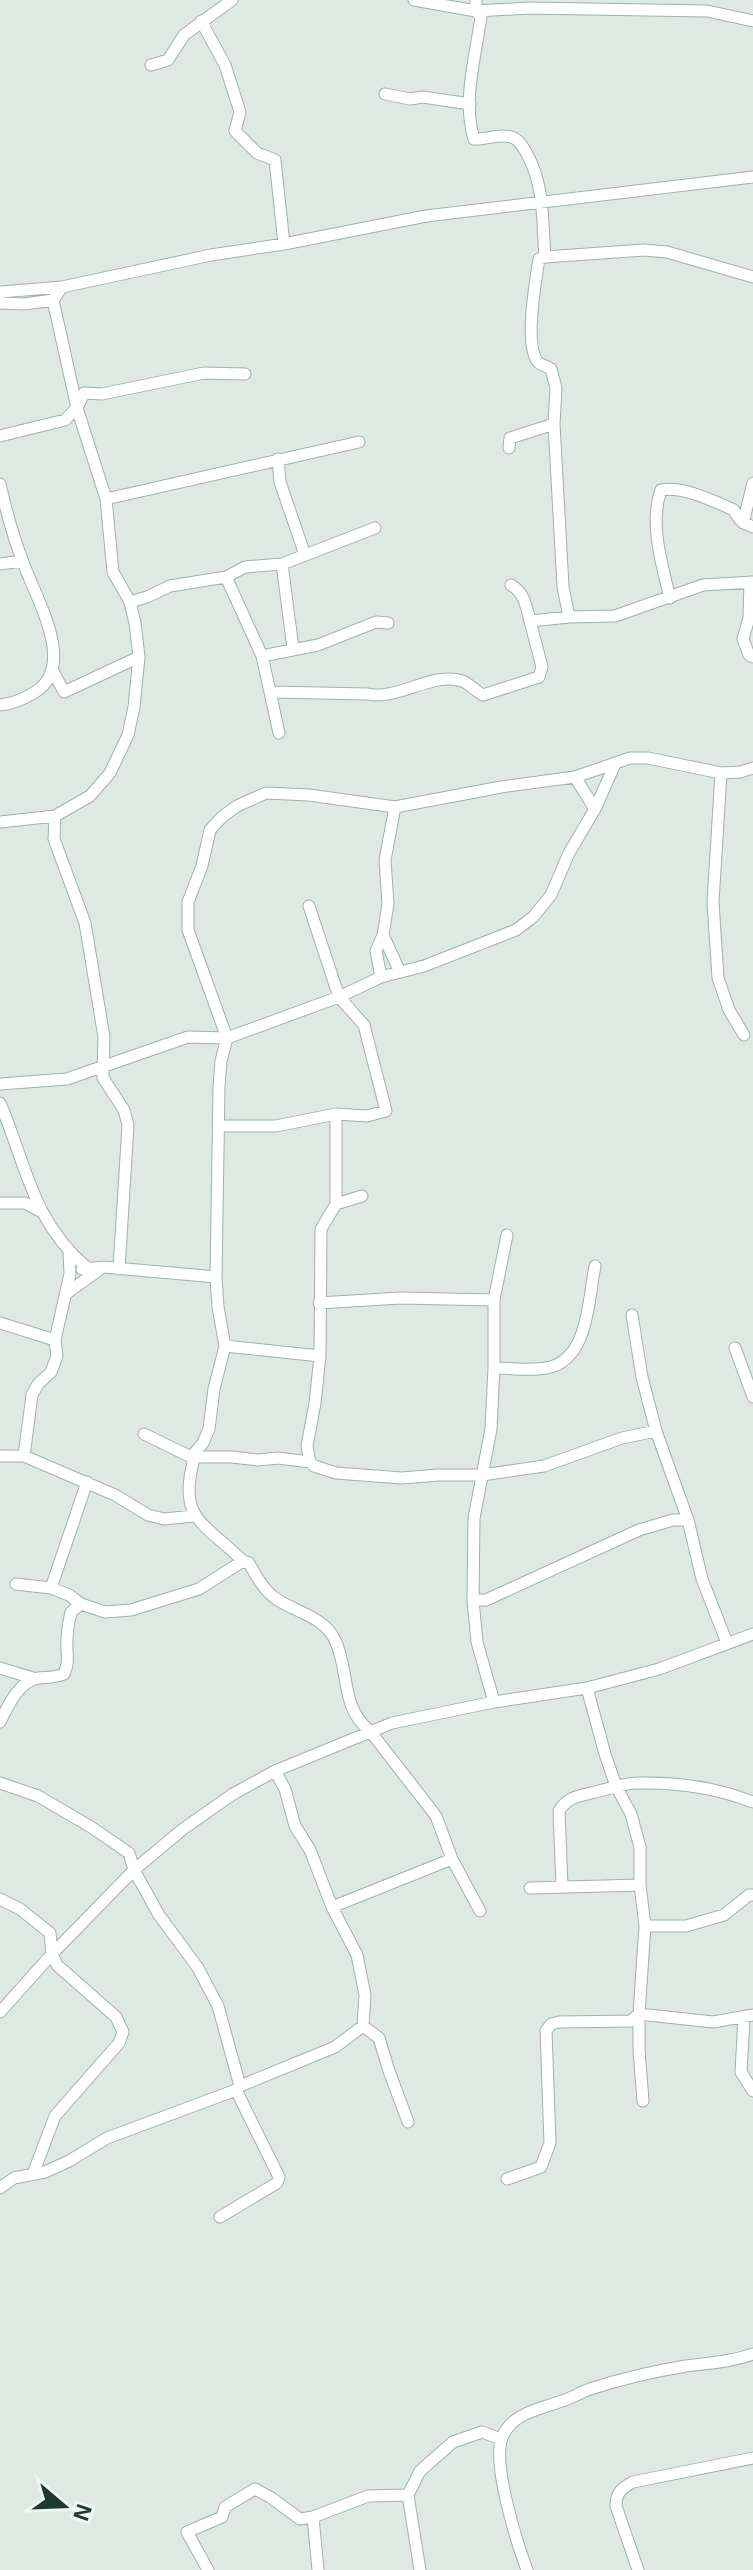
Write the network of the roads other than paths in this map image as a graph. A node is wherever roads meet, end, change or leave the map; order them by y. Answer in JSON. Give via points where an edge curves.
{"nodes":[{"id":1,"x":232,"y":0,"type":"edge"},
{"id":2,"x":414,"y":0,"type":"edge"},
{"id":3,"x":476,"y":5,"type":"edge"},
{"id":4,"x":201,"y":21,"type":"junction"},
{"id":5,"x":753,"y":21,"type":"edge"},
{"id":6,"x":151,"y":65,"type":"dead end"},
{"id":7,"x":385,"y":94,"type":"dead end"},
{"id":8,"x":470,"y":104,"type":"junction"},
{"id":9,"x":753,"y":177,"type":"edge"},
{"id":10,"x":542,"y":201,"type":"junction"},
{"id":11,"x":284,"y":244,"type":"junction"},
{"id":12,"x":545,"y":257,"type":"junction"},
{"id":13,"x":753,"y":277,"type":"edge"},
{"id":14,"x":62,"y":287,"type":"junction"},
{"id":15,"x":0,"y":292,"type":"edge"},
{"id":16,"x":53,"y":300,"type":"junction"},
{"id":17,"x":0,"y":303,"type":"edge"},
{"id":18,"x":245,"y":374,"type":"dead end"},
{"id":19,"x":77,"y":408,"type":"junction"},
{"id":20,"x":554,"y":424,"type":"junction"},
{"id":21,"x":0,"y":436,"type":"edge"},
{"id":22,"x":359,"y":442,"type":"dead end"},
{"id":23,"x":509,"y":448,"type":"dead end"},
{"id":24,"x":278,"y":459,"type":"junction"},
{"id":25,"x":753,"y":483,"type":"edge"},
{"id":26,"x":0,"y":484,"type":"edge"},
{"id":27,"x":106,"y":499,"type":"junction"},
{"id":28,"x":748,"y":525,"type":"edge"},
{"id":29,"x":375,"y":528,"type":"dead end"},
{"id":30,"x":305,"y":555,"type":"junction"},
{"id":31,"x":22,"y":561,"type":"junction"},
{"id":32,"x":0,"y":564,"type":"edge"},
{"id":33,"x":282,"y":564,"type":"junction"},
{"id":34,"x":226,"y":577,"type":"junction"},
{"id":35,"x":752,"y":582,"type":"edge"},
{"id":36,"x":511,"y":585,"type":"dead end"},
{"id":37,"x":670,"y":598,"type":"junction"},
{"id":38,"x":130,"y":602,"type":"junction"},
{"id":39,"x":569,"y":617,"type":"junction"},
{"id":40,"x":530,"y":621,"type":"junction"},
{"id":41,"x":388,"y":623,"type":"dead end"},
{"id":42,"x":293,"y":648,"type":"junction"},
{"id":43,"x":262,"y":656,"type":"junction"},
{"id":44,"x":139,"y":657,"type":"junction"},
{"id":45,"x":753,"y":657,"type":"edge"},
{"id":46,"x":53,"y":671,"type":"junction"},
{"id":47,"x":270,"y":692,"type":"junction"},
{"id":48,"x":0,"y":705,"type":"edge"},
{"id":49,"x":279,"y":733,"type":"dead end"},
{"id":50,"x":615,"y":764,"type":"junction"},
{"id":51,"x":753,"y":768,"type":"edge"},
{"id":52,"x":721,"y":773,"type":"junction"},
{"id":53,"x":575,"y":777,"type":"junction"},
{"id":54,"x":395,"y":807,"type":"junction"},
{"id":55,"x":595,"y":809,"type":"junction"},
{"id":56,"x":55,"y":816,"type":"junction"},
{"id":57,"x":0,"y":822,"type":"edge"},
{"id":58,"x":309,"y":906,"type":"dead end"},
{"id":59,"x":383,"y":935,"type":"junction"},
{"id":60,"x":400,"y":972,"type":"junction"},
{"id":61,"x":381,"y":977,"type":"junction"},
{"id":62,"x":339,"y":997,"type":"junction"},
{"id":63,"x":744,"y":1035,"type":"dead end"},
{"id":64,"x":227,"y":1038,"type":"junction"},
{"id":65,"x":103,"y":1067,"type":"junction"},
{"id":66,"x":0,"y":1084,"type":"edge"},
{"id":67,"x":0,"y":1103,"type":"edge"},
{"id":68,"x":336,"y":1114,"type":"junction"},
{"id":69,"x":4,"y":1123,"type":"edge"},
{"id":70,"x":219,"y":1126,"type":"junction"},
{"id":71,"x":362,"y":1196,"type":"dead end"},
{"id":72,"x":28,"y":1198,"type":"junction"},
{"id":73,"x":0,"y":1203,"type":"edge"},
{"id":74,"x":336,"y":1204,"type":"junction"},
{"id":75,"x":507,"y":1235,"type":"dead end"},
{"id":76,"x":69,"y":1252,"type":"junction"},
{"id":77,"x":595,"y":1266,"type":"dead end"},
{"id":78,"x":86,"y":1267,"type":"junction"},
{"id":79,"x":104,"y":1267,"type":"junction"},
{"id":80,"x":119,"y":1269,"type":"junction"},
{"id":81,"x":70,"y":1274,"type":"junction"},
{"id":82,"x":216,"y":1277,"type":"junction"},
{"id":83,"x":67,"y":1293,"type":"junction"},
{"id":84,"x":494,"y":1300,"type":"junction"},
{"id":85,"x":319,"y":1303,"type":"junction"},
{"id":86,"x":632,"y":1315,"type":"dead end"},
{"id":87,"x":2,"y":1325,"type":"edge"},
{"id":88,"x":55,"y":1340,"type":"junction"},
{"id":89,"x":225,"y":1346,"type":"junction"},
{"id":90,"x":735,"y":1348,"type":"dead end"},
{"id":91,"x":320,"y":1356,"type":"junction"},
{"id":92,"x":494,"y":1368,"type":"junction"},
{"id":93,"x":753,"y":1397,"type":"edge"},
{"id":94,"x":656,"y":1431,"type":"junction"},
{"id":95,"x":144,"y":1434,"type":"dead end"},
{"id":96,"x":0,"y":1456,"type":"edge"},
{"id":97,"x":24,"y":1456,"type":"junction"},
{"id":98,"x":191,"y":1457,"type":"junction"},
{"id":99,"x":310,"y":1462,"type":"junction"},
{"id":100,"x":482,"y":1475,"type":"junction"},
{"id":101,"x":87,"y":1482,"type":"junction"},
{"id":102,"x":194,"y":1516,"type":"junction"},
{"id":103,"x":688,"y":1520,"type":"junction"},
{"id":104,"x":243,"y":1561,"type":"junction"},
{"id":105,"x":16,"y":1584,"type":"dead end"},
{"id":106,"x":51,"y":1588,"type":"junction"},
{"id":107,"x":473,"y":1600,"type":"junction"},
{"id":108,"x":81,"y":1604,"type":"junction"},
{"id":109,"x":753,"y":1634,"type":"edge"},
{"id":110,"x":727,"y":1643,"type":"junction"},
{"id":111,"x":0,"y":1668,"type":"edge"},
{"id":112,"x":36,"y":1679,"type":"junction"},
{"id":113,"x":587,"y":1688,"type":"junction"},
{"id":114,"x":494,"y":1702,"type":"junction"},
{"id":115,"x":0,"y":1722,"type":"edge"},
{"id":116,"x":370,"y":1731,"type":"junction"},
{"id":117,"x":275,"y":1771,"type":"junction"},
{"id":118,"x":0,"y":1783,"type":"edge"},
{"id":119,"x":616,"y":1786,"type":"junction"},
{"id":120,"x":753,"y":1802,"type":"edge"},
{"id":121,"x":452,"y":1859,"type":"junction"},
{"id":122,"x":134,"y":1870,"type":"junction"},
{"id":123,"x":640,"y":1885,"type":"junction"},
{"id":124,"x":562,"y":1886,"type":"junction"},
{"id":125,"x":530,"y":1888,"type":"dead end"},
{"id":126,"x":753,"y":1895,"type":"edge"},
{"id":127,"x":0,"y":1899,"type":"edge"},
{"id":128,"x":332,"y":1907,"type":"junction"},
{"id":129,"x":480,"y":1911,"type":"dead end"},
{"id":130,"x":645,"y":1926,"type":"junction"},
{"id":131,"x":52,"y":1954,"type":"junction"},
{"id":132,"x":1,"y":2009,"type":"edge"},
{"id":133,"x":639,"y":2014,"type":"junction"},
{"id":134,"x":748,"y":2017,"type":"edge"},
{"id":135,"x":363,"y":2026,"type":"junction"},
{"id":136,"x":747,"y":2070,"type":"edge"},
{"id":137,"x":238,"y":2088,"type":"junction"},
{"id":138,"x":753,"y":2091,"type":"edge"},
{"id":139,"x":643,"y":2101,"type":"dead end"},
{"id":140,"x":408,"y":2122,"type":"dead end"},
{"id":141,"x":33,"y":2174,"type":"junction"},
{"id":142,"x":507,"y":2179,"type":"dead end"},
{"id":143,"x":0,"y":2188,"type":"edge"},
{"id":144,"x":220,"y":2217,"type":"dead end"},
{"id":145,"x":753,"y":2354,"type":"edge"},
{"id":146,"x":501,"y":2439,"type":"junction"},
{"id":147,"x":753,"y":2458,"type":"edge"},
{"id":148,"x":408,"y":2495,"type":"junction"},
{"id":149,"x":313,"y":2517,"type":"junction"},
{"id":150,"x":206,"y":2570,"type":"edge"},
{"id":151,"x":318,"y":2570,"type":"edge"},
{"id":152,"x":420,"y":2570,"type":"edge"},
{"id":153,"x":527,"y":2570,"type":"edge"},
{"id":154,"x":638,"y":2570,"type":"edge"}],
"edges":[{"from":1,"to":4,"type":"street"},
{"from":2,"to":3,"type":"street"},
{"from":3,"to":5,"type":"street","via":[[707,11]]},
{"from":3,"to":8,"type":"street","via":[[481,16]]},
{"from":4,"to":6,"type":"street","via":[[168,60]]},
{"from":4,"to":11,"type":"street","via":[[225,65],[240,112],[235,131],[257,153],[275,160]]},
{"from":7,"to":8,"type":"street"},
{"from":8,"to":10,"type":"street","via":[[474,139],[514,137],[538,173]]},
{"from":9,"to":10,"type":"street"},
{"from":10,"to":11,"type":"street","via":[[426,216]]},
{"from":10,"to":12,"type":"street"},
{"from":11,"to":14,"type":"street"},
{"from":12,"to":13,"type":"street","via":[[667,252]]},
{"from":12,"to":20,"type":"street","via":[[539,259],[533,354],[551,369]]},
{"from":14,"to":15,"type":"street"},
{"from":14,"to":16,"type":"street"},
{"from":16,"to":17,"type":"street"},
{"from":16,"to":19,"type":"street"},
{"from":18,"to":19,"type":"street","via":[[204,373],[84,393]]},
{"from":19,"to":21,"type":"street","via":[[65,420]]},
{"from":19,"to":27,"type":"street"},
{"from":20,"to":23,"type":"street","via":[[510,438]]},
{"from":20,"to":39,"type":"street"},
{"from":22,"to":24,"type":"street"},
{"from":24,"to":27,"type":"street"},
{"from":24,"to":30,"type":"street","via":[[280,482]]},
{"from":25,"to":28,"type":"street"},
{"from":26,"to":31,"type":"street"},
{"from":27,"to":38,"type":"street","via":[[113,572]]},
{"from":28,"to":37,"type":"street","via":[[722,505],[661,490],[658,534]]},
{"from":29,"to":30,"type":"street"},
{"from":30,"to":33,"type":"street"},
{"from":31,"to":32,"type":"street"},
{"from":31,"to":46,"type":"street","via":[[53,640]]},
{"from":33,"to":34,"type":"street","via":[[245,567]]},
{"from":33,"to":42,"type":"street"},
{"from":34,"to":38,"type":"street","via":[[170,586]]},
{"from":34,"to":43,"type":"street"},
{"from":35,"to":37,"type":"street","via":[[703,585]]},
{"from":35,"to":45,"type":"street","via":[[743,639]]},
{"from":36,"to":40,"type":"street","via":[[524,598]]},
{"from":37,"to":39,"type":"street","via":[[615,616]]},
{"from":38,"to":44,"type":"street"},
{"from":39,"to":40,"type":"street"},
{"from":40,"to":47,"type":"street","via":[[542,667],[539,677],[483,695],[458,679],[377,696]]},
{"from":41,"to":42,"type":"street","via":[[376,622],[318,645]]},
{"from":42,"to":43,"type":"street"},
{"from":43,"to":47,"type":"street"},
{"from":44,"to":46,"type":"street","via":[[64,692]]},
{"from":44,"to":56,"type":"street","via":[[128,735],[110,773],[90,796]]},
{"from":46,"to":48,"type":"street","via":[[45,687]]},
{"from":47,"to":49,"type":"street"},
{"from":50,"to":52,"type":"street","via":[[648,758]]},
{"from":50,"to":53,"type":"street"},
{"from":50,"to":55,"type":"street"},
{"from":51,"to":52,"type":"street"},
{"from":52,"to":63,"type":"street","via":[[713,902],[718,978]]},
{"from":53,"to":54,"type":"street"},
{"from":53,"to":55,"type":"street"},
{"from":54,"to":59,"type":"street","via":[[385,860],[388,904]]},
{"from":54,"to":64,"type":"street","via":[[266,793],[237,806],[210,830],[188,902],[188,930]]},
{"from":55,"to":60,"type":"street","via":[[551,895],[533,917],[516,930]]},
{"from":56,"to":57,"type":"street"},
{"from":56,"to":65,"type":"street","via":[[54,839],[85,923],[104,1037]]},
{"from":58,"to":62,"type":"street"},
{"from":59,"to":60,"type":"street"},
{"from":59,"to":61,"type":"street","via":[[376,951]]},
{"from":60,"to":61,"type":"street"},
{"from":61,"to":62,"type":"street"},
{"from":62,"to":64,"type":"street"},
{"from":62,"to":68,"type":"street","via":[[364,1025],[386,1111]]},
{"from":64,"to":65,"type":"street","via":[[188,1037]]},
{"from":64,"to":70,"type":"street"},
{"from":65,"to":66,"type":"street","via":[[67,1079]]},
{"from":65,"to":80,"type":"street","via":[[103,1078],[128,1125]]},
{"from":67,"to":69,"type":"street"},
{"from":68,"to":70,"type":"street","via":[[276,1126]]},
{"from":68,"to":74,"type":"street"},
{"from":69,"to":72,"type":"street"},
{"from":70,"to":82,"type":"street"},
{"from":71,"to":74,"type":"street"},
{"from":72,"to":73,"type":"street"},
{"from":72,"to":76,"type":"street"},
{"from":74,"to":85,"type":"street","via":[[321,1229]]},
{"from":75,"to":84,"type":"street"},
{"from":76,"to":78,"type":"street"},
{"from":76,"to":81,"type":"street"},
{"from":77,"to":92,"type":"street","via":[[581,1339],[570,1356],[543,1369]]},
{"from":78,"to":79,"type":"street"},
{"from":78,"to":81,"type":"street"},
{"from":79,"to":80,"type":"street"},
{"from":79,"to":83,"type":"street"},
{"from":80,"to":82,"type":"street"},
{"from":81,"to":83,"type":"street"},
{"from":82,"to":89,"type":"street"},
{"from":83,"to":88,"type":"street"},
{"from":84,"to":85,"type":"street"},
{"from":84,"to":92,"type":"street"},
{"from":85,"to":91,"type":"street"},
{"from":86,"to":94,"type":"street"},
{"from":87,"to":88,"type":"street"},
{"from":88,"to":97,"type":"street","via":[[51,1372],[32,1395]]},
{"from":89,"to":91,"type":"street"},
{"from":89,"to":98,"type":"street","via":[[209,1429]]},
{"from":90,"to":93,"type":"street"},
{"from":91,"to":99,"type":"street","via":[[307,1446]]},
{"from":92,"to":100,"type":"street"},
{"from":94,"to":100,"type":"street","via":[[544,1466]]},
{"from":94,"to":103,"type":"street"},
{"from":95,"to":98,"type":"street"},
{"from":96,"to":97,"type":"street"},
{"from":97,"to":101,"type":"street"},
{"from":98,"to":99,"type":"street"},
{"from":98,"to":102,"type":"street","via":[[188,1480]]},
{"from":99,"to":100,"type":"street","via":[[336,1473],[370,1476]]},
{"from":100,"to":107,"type":"street","via":[[474,1518]]},
{"from":101,"to":102,"type":"street","via":[[148,1515]]},
{"from":101,"to":106,"type":"street"},
{"from":102,"to":104,"type":"street"},
{"from":103,"to":107,"type":"street","via":[[639,1530],[486,1600]]},
{"from":103,"to":110,"type":"street","via":[[702,1579]]},
{"from":104,"to":108,"type":"street","via":[[199,1589],[131,1610],[105,1612]]},
{"from":104,"to":116,"type":"street","via":[[271,1595],[328,1629],[336,1641],[357,1721]]},
{"from":105,"to":106,"type":"street"},
{"from":106,"to":108,"type":"street"},
{"from":107,"to":114,"type":"street","via":[[477,1642]]},
{"from":108,"to":112,"type":"street","via":[[71,1612],[64,1674]]},
{"from":109,"to":110,"type":"street"},
{"from":110,"to":113,"type":"street"},
{"from":111,"to":112,"type":"street"},
{"from":112,"to":115,"type":"street","via":[[23,1685]]},
{"from":113,"to":114,"type":"street"},
{"from":113,"to":119,"type":"street"},
{"from":114,"to":116,"type":"street"},
{"from":116,"to":117,"type":"street"},
{"from":116,"to":121,"type":"street","via":[[436,1816]]},
{"from":117,"to":122,"type":"street","via":[[183,1829]]},
{"from":117,"to":128,"type":"street"},
{"from":118,"to":122,"type":"street","via":[[38,1796],[91,1827],[129,1853]]},
{"from":119,"to":120,"type":"street","via":[[713,1789]]},
{"from":119,"to":123,"type":"street","via":[[640,1847]]},
{"from":119,"to":124,"type":"street","via":[[571,1798],[559,1811]]},
{"from":121,"to":128,"type":"street"},
{"from":121,"to":129,"type":"street"},
{"from":122,"to":131,"type":"street"},
{"from":122,"to":137,"type":"street","via":[[218,2006]]},
{"from":123,"to":124,"type":"street"},
{"from":123,"to":130,"type":"street"},
{"from":124,"to":125,"type":"street"},
{"from":126,"to":130,"type":"street","via":[[724,1915],[686,1926]]},
{"from":127,"to":131,"type":"street","via":[[50,1933]]},
{"from":128,"to":135,"type":"street","via":[[357,1955],[365,1995]]},
{"from":130,"to":133,"type":"street"},
{"from":131,"to":132,"type":"street"},
{"from":131,"to":141,"type":"street","via":[[57,1965],[116,2017],[123,2032],[55,2116]]},
{"from":133,"to":134,"type":"street","via":[[713,2022]]},
{"from":133,"to":139,"type":"street"},
{"from":133,"to":142,"type":"street","via":[[631,2021],[551,2024],[546,2031],[550,2143],[541,2167]]},
{"from":134,"to":136,"type":"street"},
{"from":135,"to":137,"type":"street","via":[[335,2047]]},
{"from":135,"to":140,"type":"street","via":[[379,2038]]},
{"from":136,"to":138,"type":"street"},
{"from":137,"to":141,"type":"street","via":[[107,2138],[69,2161]]},
{"from":137,"to":144,"type":"street","via":[[279,2177]]},
{"from":141,"to":143,"type":"street"},
{"from":145,"to":146,"type":"street","via":[[587,2389],[512,2423]]},
{"from":146,"to":148,"type":"street","via":[[482,2432],[453,2442],[420,2471]]},
{"from":146,"to":153,"type":"street","via":[[508,2508]]},
{"from":147,"to":154,"type":"street","via":[[633,2482],[621,2489],[616,2506]]},
{"from":148,"to":149,"type":"street","via":[[368,2496]]},
{"from":148,"to":152,"type":"street"},
{"from":149,"to":150,"type":"street","via":[[300,2519],[255,2489],[225,2507],[222,2517],[187,2532]]},
{"from":149,"to":151,"type":"street"}]}
